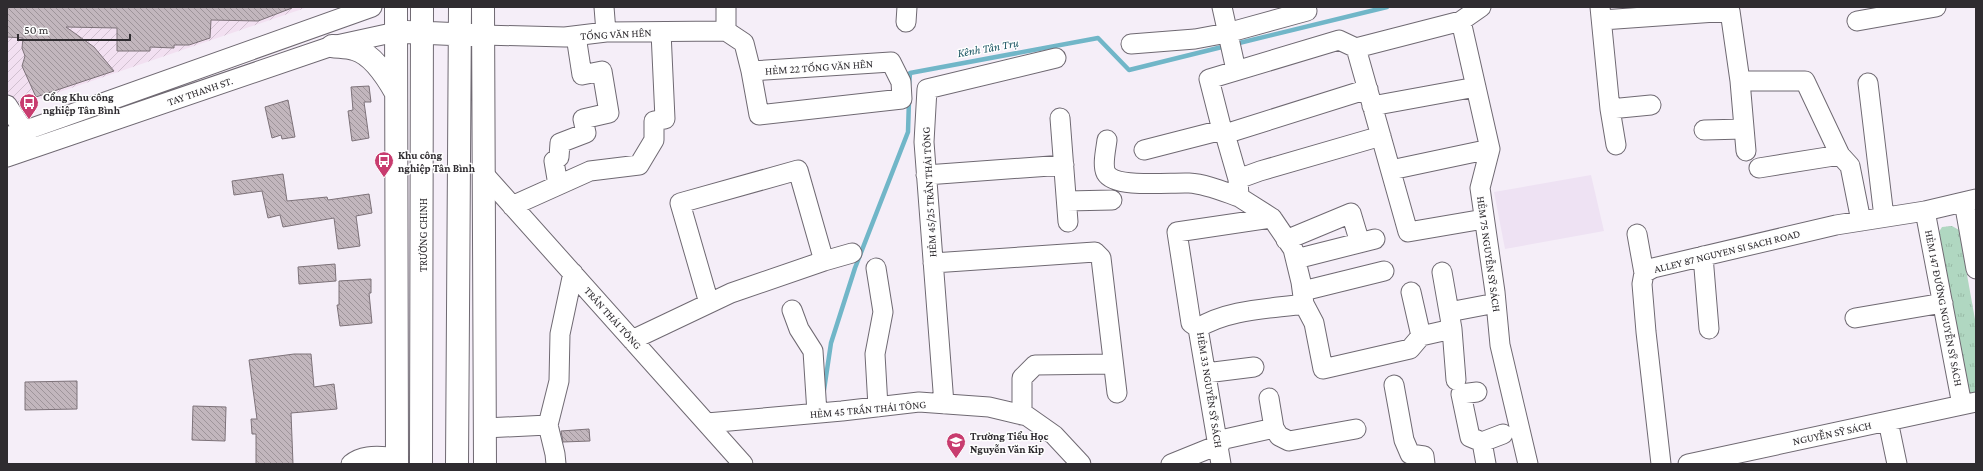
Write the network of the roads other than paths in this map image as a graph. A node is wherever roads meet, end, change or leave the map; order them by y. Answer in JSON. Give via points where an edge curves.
{"nodes":[{"id":1,"x":372,"y":7,"type":"edge"},
{"id":2,"x":396,"y":7,"type":"edge"},
{"id":3,"x":422,"y":7,"type":"edge"},
{"id":4,"x":460,"y":7,"type":"edge"},
{"id":5,"x":483,"y":7,"type":"edge"},
{"id":6,"x":604,"y":7,"type":"edge"},
{"id":7,"x":726,"y":7,"type":"edge"},
{"id":8,"x":1222,"y":7,"type":"edge"},
{"id":9,"x":1936,"y":7,"type":"edge"},
{"id":10,"x":1479,"y":9,"type":"edge"},
{"id":11,"x":1307,"y":11,"type":"dead end"},
{"id":12,"x":1601,"y":14,"type":"edge"},
{"id":13,"x":1461,"y":21,"type":"junction"},
{"id":14,"x":1857,"y":21,"type":"dead end"},
{"id":15,"x":726,"y":31,"type":"junction"},
{"id":16,"x":396,"y":32,"type":"junction"},
{"id":17,"x":606,"y":32,"type":"junction"},
{"id":18,"x":661,"y":32,"type":"junction"},
{"id":19,"x":422,"y":33,"type":"junction"},
{"id":20,"x":460,"y":34,"type":"junction"},
{"id":21,"x":483,"y":35,"type":"junction"},
{"id":22,"x":1228,"y":35,"type":"junction"},
{"id":23,"x":576,"y":36,"type":"junction"},
{"id":24,"x":1131,"y":44,"type":"dead end"},
{"id":25,"x":332,"y":46,"type":"junction"},
{"id":26,"x":1356,"y":48,"type":"junction"},
{"id":27,"x":1056,"y":58,"type":"dead end"},
{"id":28,"x":1236,"y":70,"type":"junction"},
{"id":29,"x":751,"y":71,"type":"junction"},
{"id":30,"x":1740,"y":81,"type":"junction"},
{"id":31,"x":900,"y":82,"type":"junction"},
{"id":32,"x":1868,"y":83,"type":"dead end"},
{"id":33,"x":1476,"y":87,"type":"junction"},
{"id":34,"x":927,"y":89,"type":"junction"},
{"id":35,"x":396,"y":92,"type":"junction"},
{"id":36,"x":1370,"y":97,"type":"junction"},
{"id":37,"x":7,"y":105,"type":"edge"},
{"id":38,"x":1651,"y":105,"type":"dead end"},
{"id":39,"x":1610,"y":109,"type":"junction"},
{"id":40,"x":1060,"y":118,"type":"dead end"},
{"id":41,"x":1744,"y":129,"type":"junction"},
{"id":42,"x":1704,"y":130,"type":"dead end"},
{"id":43,"x":1223,"y":132,"type":"junction"},
{"id":44,"x":16,"y":134,"type":"edge"},
{"id":45,"x":1381,"y":136,"type":"junction"},
{"id":46,"x":1107,"y":140,"type":"dead end"},
{"id":47,"x":423,"y":144,"type":"junction"},
{"id":48,"x":1616,"y":145,"type":"dead end"},
{"id":49,"x":31,"y":149,"type":"junction"},
{"id":50,"x":1490,"y":149,"type":"junction"},
{"id":51,"x":1144,"y":150,"type":"dead end"},
{"id":52,"x":1746,"y":151,"type":"dead end"},
{"id":53,"x":1840,"y":155,"type":"junction"},
{"id":54,"x":7,"y":157,"type":"edge"},
{"id":55,"x":1064,"y":165,"type":"junction"},
{"id":56,"x":1759,"y":168,"type":"dead end"},
{"id":57,"x":1391,"y":170,"type":"junction"},
{"id":58,"x":483,"y":173,"type":"junction"},
{"id":59,"x":926,"y":175,"type":"junction"},
{"id":60,"x":558,"y":185,"type":"junction"},
{"id":61,"x":1239,"y":188,"type":"junction"},
{"id":62,"x":1112,"y":200,"type":"dead end"},
{"id":63,"x":1970,"y":200,"type":"edge"},
{"id":64,"x":1067,"y":201,"type":"junction"},
{"id":65,"x":512,"y":206,"type":"junction"},
{"id":66,"x":1925,"y":211,"type":"junction"},
{"id":67,"x":1884,"y":217,"type":"junction"},
{"id":68,"x":1272,"y":218,"type":"junction"},
{"id":69,"x":1484,"y":219,"type":"junction"},
{"id":70,"x":1861,"y":221,"type":"junction"},
{"id":71,"x":1068,"y":222,"type":"dead end"},
{"id":72,"x":1637,"y":234,"type":"dead end"},
{"id":73,"x":1286,"y":240,"type":"junction"},
{"id":74,"x":852,"y":253,"type":"dead end"},
{"id":75,"x":1703,"y":256,"type":"junction"},
{"id":76,"x":1296,"y":259,"type":"junction"},
{"id":77,"x":824,"y":261,"type":"junction"},
{"id":78,"x":933,"y":263,"type":"junction"},
{"id":79,"x":876,"y":268,"type":"dead end"},
{"id":80,"x":1976,"y":269,"type":"edge"},
{"id":81,"x":1384,"y":271,"type":"dead end"},
{"id":82,"x":1442,"y":272,"type":"dead end"},
{"id":83,"x":572,"y":273,"type":"junction"},
{"id":84,"x":1644,"y":273,"type":"junction"},
{"id":85,"x":1411,"y":292,"type":"dead end"},
{"id":86,"x":1303,"y":298,"type":"junction"},
{"id":87,"x":709,"y":303,"type":"junction"},
{"id":88,"x":1496,"y":303,"type":"junction"},
{"id":89,"x":1943,"y":303,"type":"junction"},
{"id":90,"x":792,"y":310,"type":"dead end"},
{"id":91,"x":1855,"y":318,"type":"dead end"},
{"id":92,"x":1450,"y":320,"type":"junction"},
{"id":93,"x":1198,"y":328,"type":"junction"},
{"id":94,"x":1709,"y":329,"type":"dead end"},
{"id":95,"x":1421,"y":336,"type":"junction"},
{"id":96,"x":632,"y":340,"type":"junction"},
{"id":97,"x":1114,"y":364,"type":"junction"},
{"id":98,"x":1254,"y":366,"type":"dead end"},
{"id":99,"x":1206,"y":373,"type":"junction"},
{"id":100,"x":1456,"y":380,"type":"dead end"},
{"id":101,"x":1394,"y":385,"type":"dead end"},
{"id":102,"x":1477,"y":392,"type":"dead end"},
{"id":103,"x":1116,"y":393,"type":"dead end"},
{"id":104,"x":1269,"y":398,"type":"dead end"},
{"id":105,"x":1969,"y":403,"type":"edge"},
{"id":106,"x":944,"y":404,"type":"junction"},
{"id":107,"x":878,"y":407,"type":"junction"},
{"id":108,"x":817,"y":413,"type":"junction"},
{"id":109,"x":1022,"y":415,"type":"junction"},
{"id":110,"x":1888,"y":421,"type":"junction"},
{"id":111,"x":707,"y":423,"type":"junction"},
{"id":112,"x":548,"y":425,"type":"junction"},
{"id":113,"x":485,"y":428,"type":"junction"},
{"id":114,"x":1274,"y":428,"type":"junction"},
{"id":115,"x":1356,"y":429,"type":"dead end"},
{"id":116,"x":1503,"y":434,"type":"dead end"},
{"id":117,"x":1482,"y":442,"type":"junction"},
{"id":118,"x":1218,"y":445,"type":"junction"},
{"id":119,"x":397,"y":461,"type":"edge"},
{"id":120,"x":422,"y":461,"type":"edge"},
{"id":121,"x":457,"y":462,"type":"edge"},
{"id":122,"x":484,"y":463,"type":"edge"},
{"id":123,"x":351,"y":464,"type":"edge"},
{"id":124,"x":556,"y":464,"type":"edge"},
{"id":125,"x":743,"y":464,"type":"edge"},
{"id":126,"x":1081,"y":464,"type":"edge"},
{"id":127,"x":1171,"y":464,"type":"edge"},
{"id":128,"x":1221,"y":464,"type":"edge"},
{"id":129,"x":1425,"y":464,"type":"edge"},
{"id":130,"x":1486,"y":464,"type":"edge"},
{"id":131,"x":1528,"y":464,"type":"edge"},
{"id":132,"x":1661,"y":464,"type":"edge"},
{"id":133,"x":1688,"y":464,"type":"edge"},
{"id":134,"x":1897,"y":464,"type":"edge"}],
"edges":[{"from":1,"to":44,"type":"street","name":"TAY THANH ST."},
{"from":2,"to":16,"type":"main road"},
{"from":3,"to":19,"type":"main road","name":"TRƯỜNG CHINH"},
{"from":4,"to":20,"type":"main road"},
{"from":5,"to":21,"type":"main road"},
{"from":6,"to":17,"type":"street"},
{"from":7,"to":15,"type":"street"},
{"from":8,"to":22,"type":"street"},
{"from":9,"to":14,"type":"street"},
{"from":10,"to":13,"type":"street"},
{"from":11,"to":22,"type":"street"},
{"from":12,"to":30,"type":"street","via":[[1730,11]]},
{"from":12,"to":39,"type":"street"},
{"from":13,"to":26,"type":"street"},
{"from":13,"to":33,"type":"street","name":"HẺM 75 NGUYỄN SỸ SÁCH"},
{"from":15,"to":18,"type":"street","name":"TỐNG VĂN HÊN"},
{"from":15,"to":29,"type":"street","name":"HẺM 22 TỐNG VĂN HÊN","via":[[744,43]]},
{"from":16,"to":19,"type":"main road"},
{"from":16,"to":25,"type":"street","name":"TAY THANH ST."},
{"from":16,"to":35,"type":"main road"},
{"from":17,"to":18,"type":"street","name":"TỐNG VĂN HÊN"},
{"from":17,"to":23,"type":"street","name":"TỐNG VĂN HÊN"},
{"from":18,"to":60,"type":"street","via":[[665,119],[654,121],[654,140],[639,165],[590,171]]},
{"from":19,"to":20,"type":"main road"},
{"from":19,"to":47,"type":"main road","name":"TRƯỜNG CHINH"},
{"from":20,"to":21,"type":"main road"},
{"from":20,"to":121,"type":"main road"},
{"from":21,"to":23,"type":"street","name":"TỐNG VĂN HÊN"},
{"from":21,"to":58,"type":"main road"},
{"from":22,"to":24,"type":"street"},
{"from":22,"to":28,"type":"street"},
{"from":23,"to":60,"type":"street","via":[[582,76],[602,71],[609,113],[583,119],[586,132],[560,143],[559,157],[554,161]]},
{"from":25,"to":35,"type":"main road","via":[[355,49],[368,56]]},
{"from":25,"to":49,"type":"street","name":"TAY THANH ST."},
{"from":26,"to":28,"type":"street","via":[[1339,40]]},
{"from":26,"to":36,"type":"street"},
{"from":27,"to":34,"type":"street"},
{"from":28,"to":43,"type":"street","via":[[1210,79]]},
{"from":29,"to":31,"type":"street","name":"HẺM 22 TỐNG VĂN HÊN","via":[[891,62]]},
{"from":29,"to":31,"type":"street","via":[[759,115],[902,99]]},
{"from":30,"to":41,"type":"street"},
{"from":30,"to":53,"type":"street","via":[[1805,81]]},
{"from":31,"to":34,"type":"street"},
{"from":32,"to":67,"type":"street"},
{"from":33,"to":36,"type":"street"},
{"from":33,"to":50,"type":"street","name":"HẺM 75 NGUYỄN SỸ SÁCH"},
{"from":34,"to":59,"type":"street","name":"HẺM 45/25 TRẦN THÁI TÔNG","via":[[924,142]]},
{"from":35,"to":47,"type":"main road"},
{"from":35,"to":119,"type":"main road"},
{"from":36,"to":43,"type":"street"},
{"from":36,"to":45,"type":"street"},
{"from":37,"to":44,"type":"street"},
{"from":38,"to":39,"type":"street"},
{"from":39,"to":48,"type":"street"},
{"from":40,"to":55,"type":"street"},
{"from":41,"to":42,"type":"street"},
{"from":41,"to":52,"type":"street"},
{"from":43,"to":51,"type":"street"},
{"from":43,"to":61,"type":"street"},
{"from":44,"to":49,"type":"street"},
{"from":45,"to":57,"type":"street"},
{"from":45,"to":61,"type":"street","via":[[1260,171]]},
{"from":46,"to":61,"type":"street","via":[[1106,173],[1114,180],[1125,183],[1188,183]]},
{"from":47,"to":120,"type":"main road","name":"TRƯỜNG CHINH"},
{"from":49,"to":54,"type":"street","name":"TAY THANH ST."},
{"from":50,"to":57,"type":"street"},
{"from":50,"to":69,"type":"street","name":"HẺM 75 NGUYỄN SỸ SÁCH","via":[[1480,188]]},
{"from":53,"to":56,"type":"street"},
{"from":53,"to":70,"type":"street","via":[[1850,166]]},
{"from":55,"to":59,"type":"street"},
{"from":55,"to":64,"type":"street"},
{"from":57,"to":69,"type":"street","via":[[1408,232]]},
{"from":58,"to":65,"type":"street","name":"TRẦN THÁI TÔNG"},
{"from":58,"to":113,"type":"main road"},
{"from":59,"to":78,"type":"street","name":"HẺM 45/25 TRẦN THÁI TÔNG"},
{"from":60,"to":65,"type":"street"},
{"from":61,"to":68,"type":"street"},
{"from":62,"to":64,"type":"street"},
{"from":63,"to":66,"type":"street","name":"ALLEY 87 NGUYEN SI SACH ROAD"},
{"from":63,"to":80,"type":"street"},
{"from":64,"to":71,"type":"street"},
{"from":65,"to":83,"type":"street","name":"TRẦN THÁI TÔNG"},
{"from":66,"to":67,"type":"street","name":"ALLEY 87 NGUYEN SI SACH ROAD"},
{"from":66,"to":89,"type":"street","name":"HẺM 147 ĐƯỜNG NGUYỄN SỸ SÁCH"},
{"from":67,"to":70,"type":"street","name":"ALLEY 87 NGUYEN SI SACH ROAD"},
{"from":68,"to":73,"type":"street"},
{"from":68,"to":93,"type":"street","via":[[1177,232],[1191,323]]},
{"from":69,"to":88,"type":"street","name":"HẺM 75 NGUYỄN SỸ SÁCH"},
{"from":70,"to":75,"type":"street","name":"ALLEY 87 NGUYEN SI SACH ROAD"},
{"from":72,"to":84,"type":"street"},
{"from":73,"to":76,"type":"street","via":[[1293,249]]},
{"from":73,"to":76,"type":"street","via":[[1351,213],[1368,241]]},
{"from":74,"to":77,"type":"street"},
{"from":75,"to":84,"type":"street","name":"ALLEY 87 NGUYEN SI SACH ROAD","via":[[1653,268]]},
{"from":75,"to":94,"type":"street"},
{"from":76,"to":86,"type":"street"},
{"from":77,"to":87,"type":"street"},
{"from":77,"to":87,"type":"street","via":[[798,170],[680,203]]},
{"from":78,"to":97,"type":"street","via":[[1095,252],[1101,258]]},
{"from":78,"to":106,"type":"street","name":"HẺM 45/25 TRẦN THÁI TÔNG"},
{"from":79,"to":107,"type":"street","via":[[883,312],[875,354]]},
{"from":81,"to":86,"type":"street","name":"HẺM 33 NGUYỄN SỸ SÁCH"},
{"from":82,"to":92,"type":"street"},
{"from":83,"to":96,"type":"street","name":"TRẦN THÁI TÔNG"},
{"from":83,"to":112,"type":"street","via":[[560,334],[559,381]]},
{"from":84,"to":132,"type":"street","name":"ALLEY 87 NGUYEN SI SACH ROAD","via":[[1642,284],[1646,332]]},
{"from":85,"to":95,"type":"street"},
{"from":86,"to":93,"type":"street","name":"HẺM 33 NGUYỄN SỸ SÁCH","via":[[1212,320]]},
{"from":86,"to":95,"type":"street","via":[[1314,323],[1323,369],[1410,349]]},
{"from":87,"to":96,"type":"street"},
{"from":88,"to":92,"type":"street"},
{"from":88,"to":131,"type":"street","name":"HẺM 75 NGUYỄN SỸ SÁCH","via":[[1500,345]]},
{"from":89,"to":91,"type":"street"},
{"from":89,"to":105,"type":"street","name":"HẺM 147 ĐƯỜNG NGUYỄN SỸ SÁCH"},
{"from":90,"to":108,"type":"street","via":[[799,329],[813,351]]},
{"from":92,"to":95,"type":"street"},
{"from":92,"to":100,"type":"street"},
{"from":93,"to":99,"type":"street","name":"HẺM 33 NGUYỄN SỸ SÁCH"},
{"from":96,"to":111,"type":"street","name":"TRẦN THÁI TÔNG"},
{"from":97,"to":103,"type":"street"},
{"from":97,"to":109,"type":"street","via":[[1035,365],[1022,378]]},
{"from":98,"to":99,"type":"street"},
{"from":99,"to":118,"type":"street","name":"HẺM 33 NGUYỄN SỸ SÁCH"},
{"from":101,"to":129,"type":"street","via":[[1404,440],[1410,454],[1424,456]]},
{"from":102,"to":117,"type":"street","via":[[1461,394],[1470,437]]},
{"from":104,"to":114,"type":"street"},
{"from":105,"to":110,"type":"street","name":"NGUYỄN SỸ SÁCH"},
{"from":106,"to":107,"type":"street","name":"HẺM 45 TRẦN THÁI TÔNG","via":[[919,402]]},
{"from":106,"to":109,"type":"street","name":"HẺM 45 TRẦN THÁI TÔNG","via":[[989,407]]},
{"from":107,"to":108,"type":"street","name":"HẺM 45 TRẦN THÁI TÔNG"},
{"from":108,"to":111,"type":"street","name":"HẺM 45 TRẦN THÁI TÔNG"},
{"from":109,"to":126,"type":"street","name":"HẺM 45 TRẦN THÁI TÔNG","via":[[1054,435]]},
{"from":110,"to":133,"type":"street","name":"NGUYỄN SỸ SÁCH"},
{"from":110,"to":134,"type":"street"},
{"from":111,"to":125,"type":"street","name":"TRẦN THÁI TÔNG"},
{"from":112,"to":113,"type":"street"},
{"from":112,"to":124,"type":"street"},
{"from":113,"to":122,"type":"main road"},
{"from":114,"to":115,"type":"street","via":[[1279,436],[1289,441]]},
{"from":114,"to":118,"type":"street","via":[[1225,439]]},
{"from":116,"to":117,"type":"street"},
{"from":117,"to":130,"type":"street"},
{"from":118,"to":127,"type":"street"},
{"from":118,"to":128,"type":"street","name":"HẺM 33 NGUYỄN SỸ SÁCH"},
{"from":119,"to":120,"type":"main road"},
{"from":119,"to":123,"type":"street","via":[[366,456]]},
{"from":120,"to":121,"type":"main road"},
{"from":121,"to":122,"type":"main road"}]}
